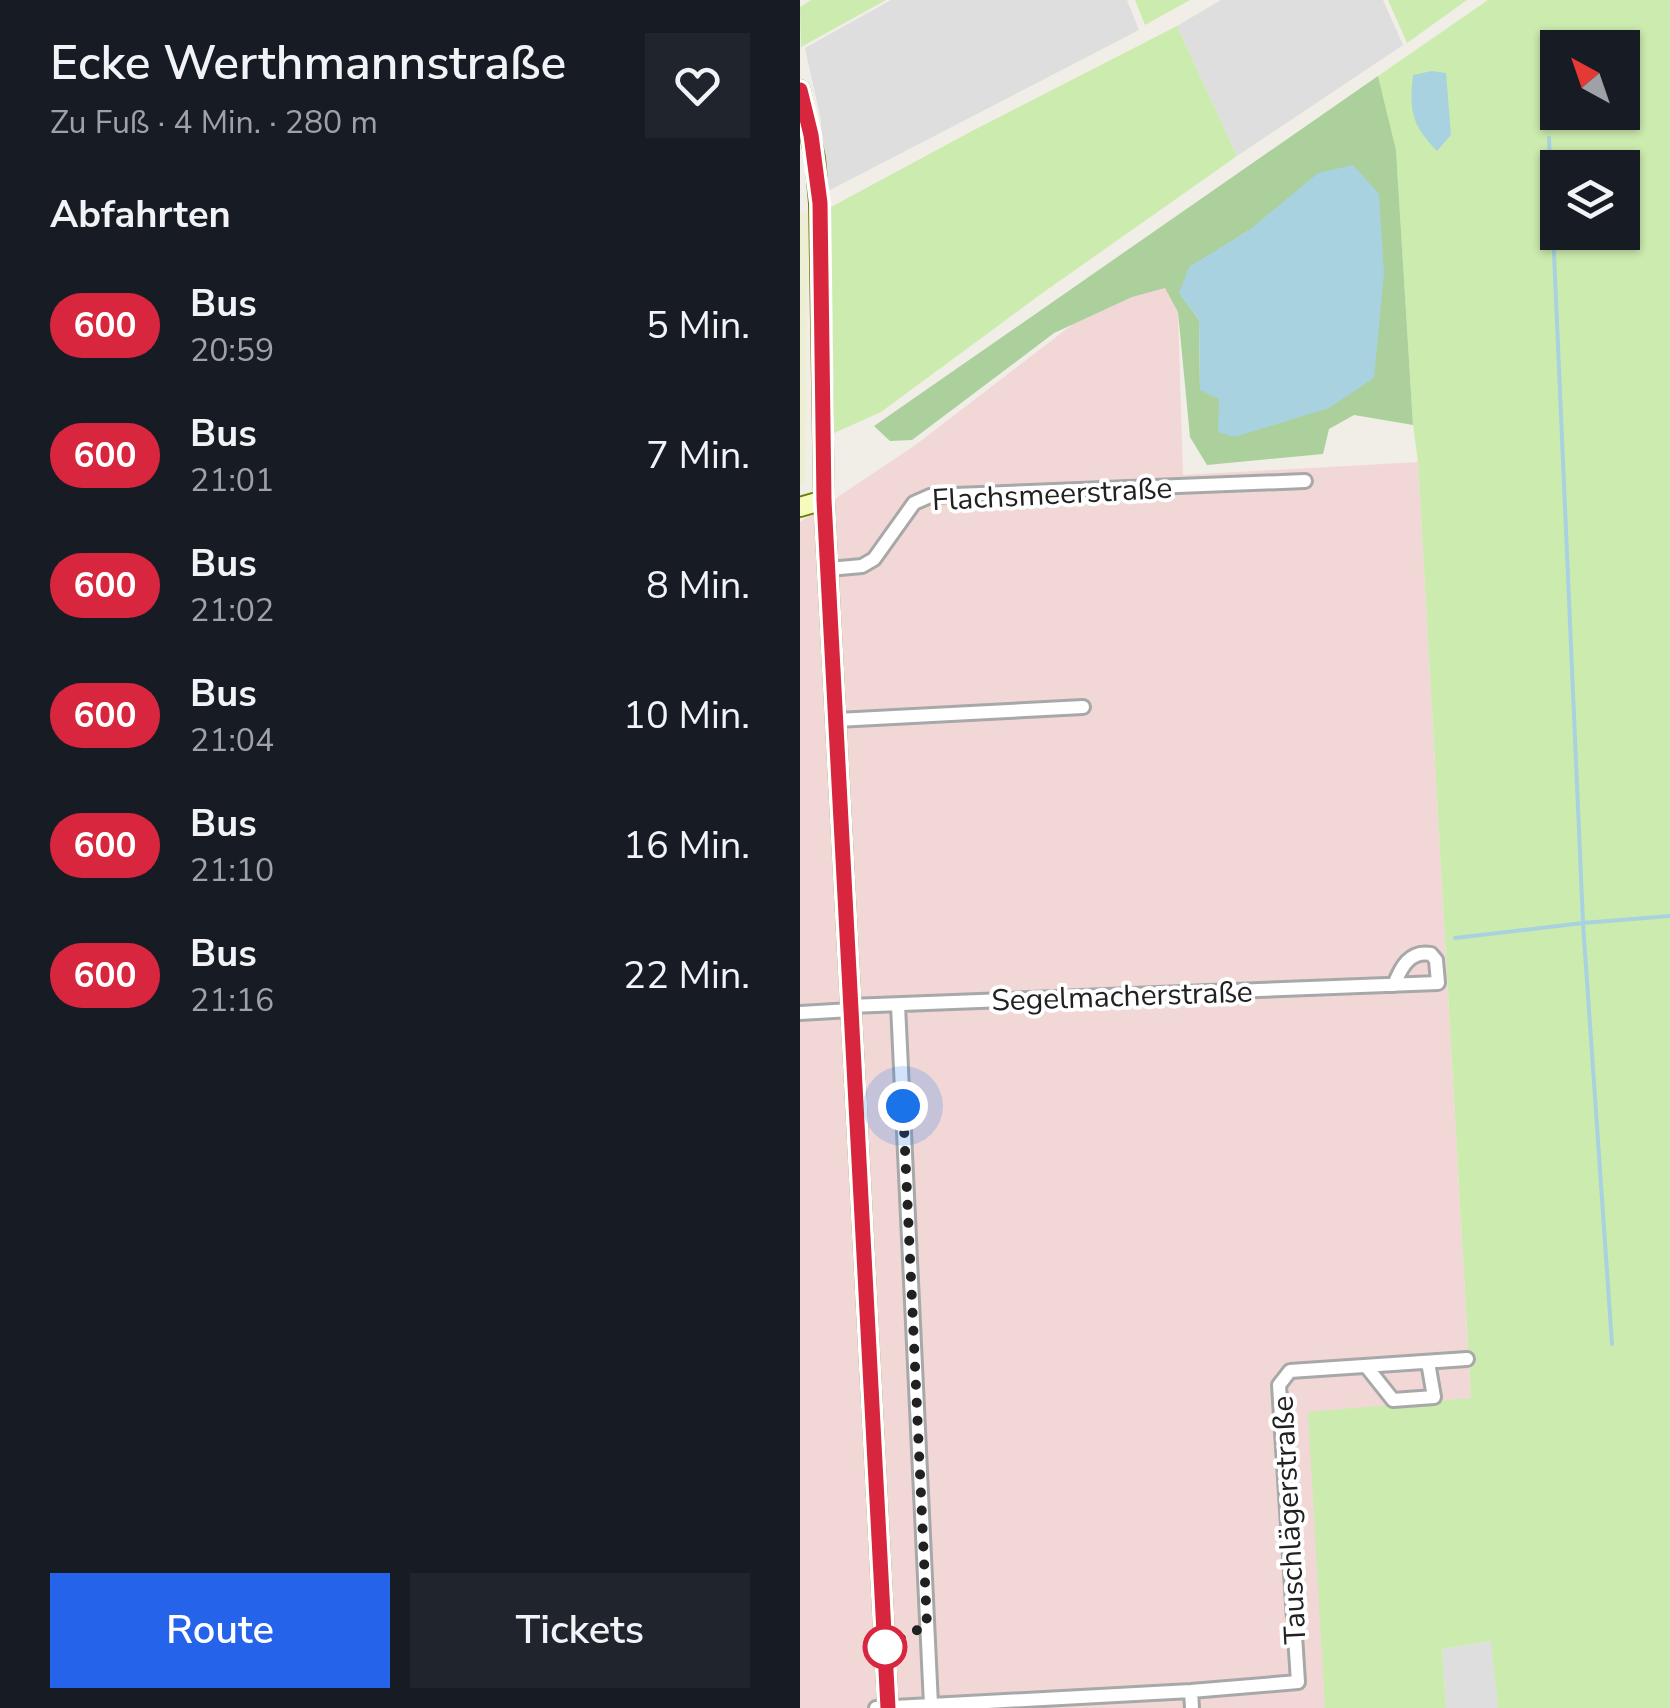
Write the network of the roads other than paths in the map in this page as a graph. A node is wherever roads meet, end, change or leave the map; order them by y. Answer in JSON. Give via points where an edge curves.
{"nodes":[{"id":1,"x":800,"y":90,"type":"edge"},
{"id":2,"x":1305,"y":481,"type":"dead end"},
{"id":3,"x":824,"y":500,"type":"junction"},
{"id":4,"x":800,"y":506,"type":"edge"},
{"id":5,"x":829,"y":569,"type":"junction"},
{"id":6,"x":1082,"y":707,"type":"dead end"},
{"id":7,"x":837,"y":720,"type":"junction"},
{"id":8,"x":1394,"y":984,"type":"dead end"},
{"id":9,"x":898,"y":1005,"type":"junction"},
{"id":10,"x":851,"y":1008,"type":"junction"},
{"id":11,"x":800,"y":1013,"type":"edge"},
{"id":12,"x":1467,"y":1359,"type":"dead end"},
{"id":13,"x":1428,"y":1362,"type":"junction"},
{"id":14,"x":1366,"y":1366,"type":"junction"},
{"id":15,"x":1192,"y":1690,"type":"junction"},
{"id":16,"x":931,"y":1704,"type":"junction"},
{"id":17,"x":876,"y":1708,"type":"edge"},
{"id":18,"x":888,"y":1708,"type":"edge"},
{"id":19,"x":1192,"y":1708,"type":"edge"}],
"edges":[{"from":1,"to":3,"type":"street","via":[[820,203]]},
{"from":2,"to":5,"type":"street","name":"Flachsmeerstraße","via":[[930,496],[914,503],[874,559]]},
{"from":3,"to":4,"type":"street"},
{"from":3,"to":5,"type":"street"},
{"from":5,"to":7,"type":"street"},
{"from":6,"to":7,"type":"street"},
{"from":7,"to":10,"type":"street"},
{"from":8,"to":9,"type":"street","name":"Segelmacherstraße"},
{"from":9,"to":10,"type":"street","name":"Segelmacherstraße"},
{"from":9,"to":16,"type":"street"},
{"from":10,"to":11,"type":"street","name":"Segelmacherstraße"},
{"from":10,"to":18,"type":"street"},
{"from":12,"to":13,"type":"street","name":"Tauschlägerstraße"},
{"from":13,"to":14,"type":"street","name":"Tauschlägerstraße"},
{"from":13,"to":14,"type":"street","via":[[1434,1396],[1392,1400]]},
{"from":14,"to":15,"type":"street","name":"Tauschlägerstraße","via":[[1290,1372],[1279,1386],[1298,1682]]},
{"from":15,"to":16,"type":"street","name":"Tauschlägerstraße"},
{"from":15,"to":19,"type":"street"},
{"from":16,"to":18,"type":"street","name":"Tauschlägerstraße"},
{"from":17,"to":18,"type":"street","name":"Tauschlägerstraße"}]}
